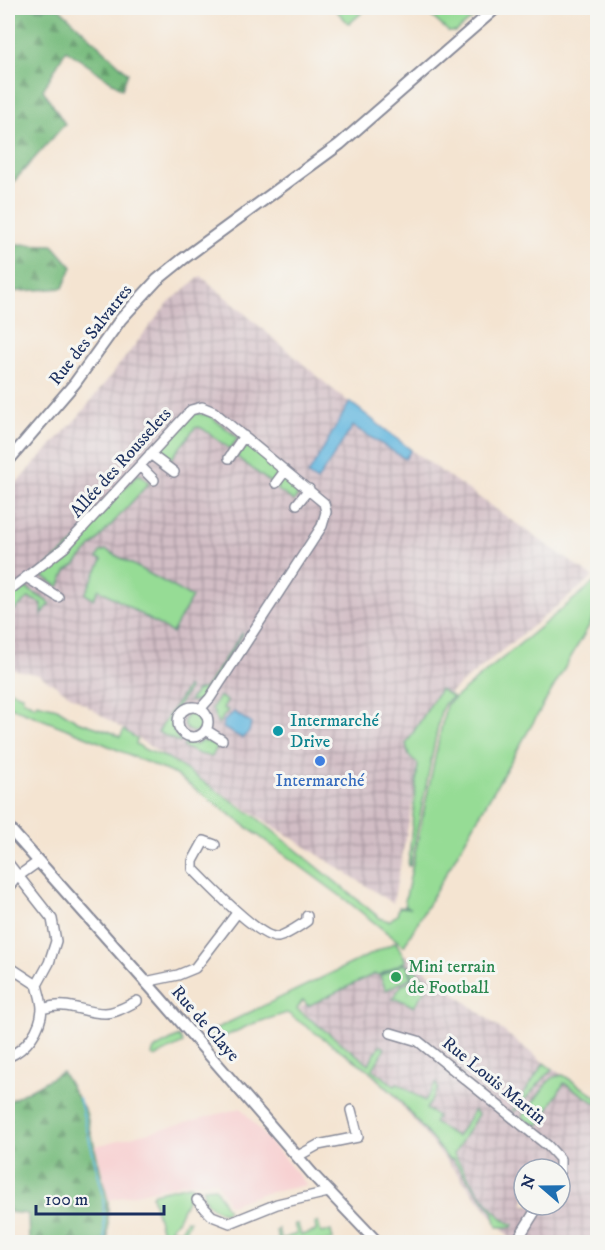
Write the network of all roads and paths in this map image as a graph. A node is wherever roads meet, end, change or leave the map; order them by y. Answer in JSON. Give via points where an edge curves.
{"nodes":[{"id":1,"x":496,"y":8,"type":"edge"},
{"id":2,"x":244,"y":435,"type":"junction"},
{"id":3,"x":150,"y":454,"type":"junction"},
{"id":4,"x":229,"y":458,"type":"dead end"},
{"id":5,"x":8,"y":461,"type":"edge"},
{"id":6,"x":140,"y":466,"type":"junction"},
{"id":7,"x":285,"y":471,"type":"junction"},
{"id":8,"x":174,"y":472,"type":"dead end"},
{"id":9,"x":154,"y":480,"type":"dead end"},
{"id":10,"x":276,"y":483,"type":"dead end"},
{"id":11,"x":309,"y":489,"type":"junction"},
{"id":12,"x":297,"y":504,"type":"dead end"},
{"id":13,"x":26,"y":577,"type":"junction"},
{"id":14,"x":8,"y":591,"type":"edge"},
{"id":15,"x":58,"y":597,"type":"dead end"},
{"id":16,"x":201,"y":708,"type":"junction"},
{"id":17,"x":206,"y":730,"type":"junction"},
{"id":18,"x":222,"y":740,"type":"dead end"},
{"id":19,"x":8,"y":827,"type":"edge"},
{"id":20,"x":215,"y":845,"type":"dead end"},
{"id":21,"x":38,"y":862,"type":"junction"},
{"id":22,"x":8,"y":863,"type":"edge"},
{"id":23,"x":17,"y":877,"type":"junction"},
{"id":24,"x":8,"y":888,"type":"edge"},
{"id":25,"x":237,"y":913,"type":"junction"},
{"id":26,"x":307,"y":916,"type":"dead end"},
{"id":27,"x":8,"y":966,"type":"edge"},
{"id":28,"x":145,"y":982,"type":"junction"},
{"id":29,"x":37,"y":985,"type":"junction"},
{"id":30,"x":137,"y":1001,"type":"dead end"},
{"id":31,"x":42,"y":1009,"type":"junction"},
{"id":32,"x":391,"y":1033,"type":"dead end"},
{"id":33,"x":8,"y":1057,"type":"edge"},
{"id":34,"x":351,"y":1110,"type":"dead end"},
{"id":35,"x":298,"y":1156,"type":"junction"},
{"id":36,"x":558,"y":1157,"type":"edge"},
{"id":37,"x":328,"y":1192,"type":"junction"},
{"id":38,"x":197,"y":1200,"type":"dead end"},
{"id":39,"x":532,"y":1217,"type":"edge"},
{"id":40,"x":377,"y":1242,"type":"edge"},
{"id":41,"x":516,"y":1242,"type":"edge"}],
"edges":[{"from":1,"to":5,"type":"street","name":"Rue des Salvatres","via":[[340,144],[157,280],[121,318],[75,383]]},
{"from":2,"to":3,"type":"street","name":"Allée des Rousselets","via":[[216,410],[190,410]]},
{"from":2,"to":4,"type":"street"},
{"from":2,"to":7,"type":"street","name":"Allée des Rousselets"},
{"from":3,"to":6,"type":"street","name":"Allée des Rousselets"},
{"from":3,"to":8,"type":"street"},
{"from":6,"to":9,"type":"street"},
{"from":6,"to":13,"type":"street","name":"Allée des Rousselets","via":[[65,547]]},
{"from":7,"to":10,"type":"street"},
{"from":7,"to":11,"type":"street","name":"Allée des Rousselets"},
{"from":11,"to":12,"type":"street"},
{"from":11,"to":16,"type":"street","name":"Allée des Rousselets","via":[[324,503],[324,522]]},
{"from":13,"to":14,"type":"street","name":"Allée des Rousselets"},
{"from":13,"to":15,"type":"street"},
{"from":16,"to":17,"type":"street","via":[[207,716]]},
{"from":16,"to":17,"type":"street","name":"Allée des Rousselets","via":[[192,706],[184,710],[178,723],[182,732],[190,736],[199,736]]},
{"from":17,"to":18,"type":"street"},
{"from":19,"to":21,"type":"street","name":"Rue de Claye"},
{"from":20,"to":25,"type":"street","via":[[204,841],[193,869]]},
{"from":21,"to":23,"type":"street"},
{"from":21,"to":28,"type":"street","name":"Rue de Claye"},
{"from":22,"to":23,"type":"street"},
{"from":23,"to":24,"type":"street"},
{"from":23,"to":29,"type":"street","via":[[52,919],[56,941]]},
{"from":25,"to":26,"type":"street","via":[[277,937],[307,921]]},
{"from":25,"to":28,"type":"street","via":[[195,968]]},
{"from":27,"to":29,"type":"street"},
{"from":28,"to":35,"type":"street","name":"Rue de Claye"},
{"from":29,"to":31,"type":"street"},
{"from":30,"to":31,"type":"street","via":[[105,1013],[67,1005]]},
{"from":31,"to":33,"type":"street","via":[[29,1042]]},
{"from":32,"to":36,"type":"street","name":"Rue Louis Martin","via":[[417,1041]]},
{"from":34,"to":35,"type":"street","via":[[358,1137],[318,1145]]},
{"from":35,"to":37,"type":"street","name":"Rue de Claye"},
{"from":37,"to":38,"type":"street","via":[[277,1204],[230,1223],[212,1216]]},
{"from":37,"to":40,"type":"street","name":"Rue de Claye"},
{"from":39,"to":41,"type":"street"}]}
